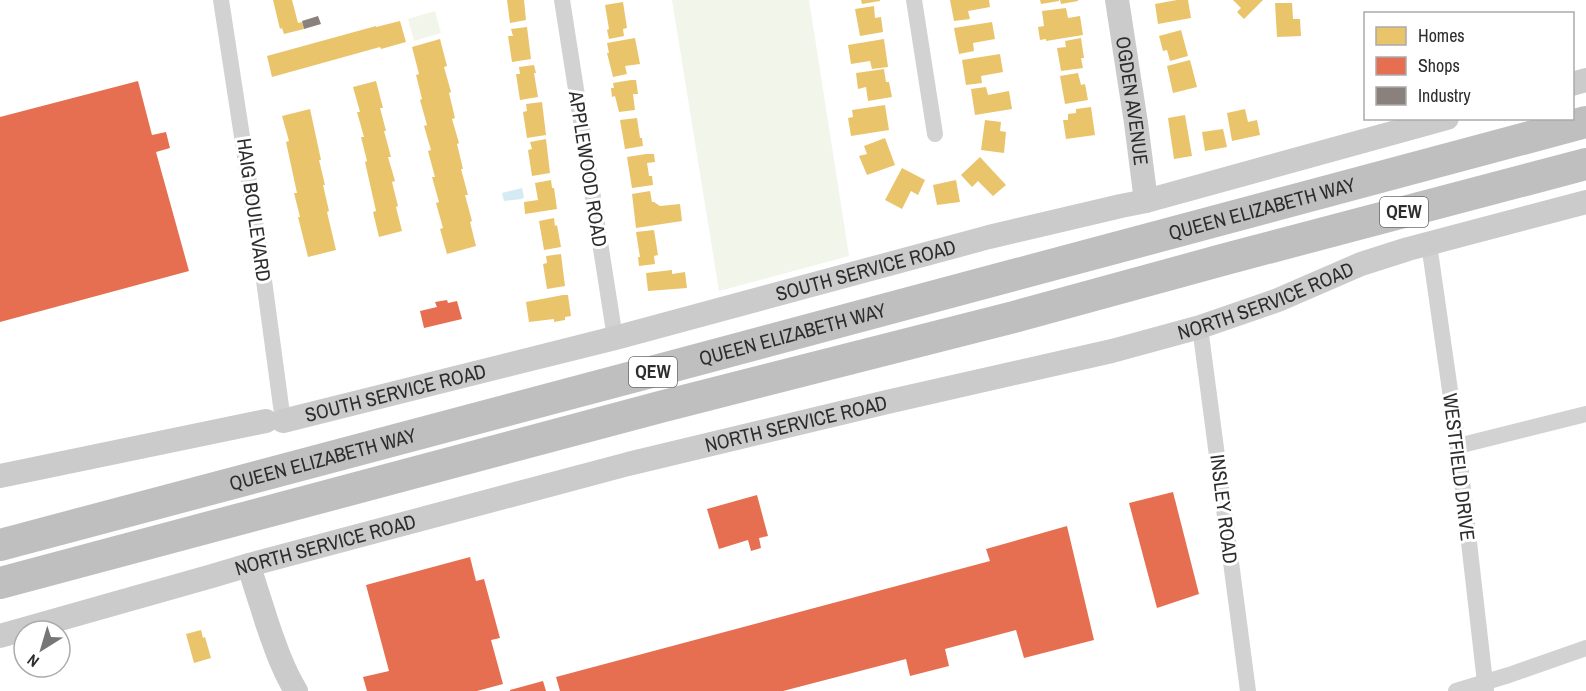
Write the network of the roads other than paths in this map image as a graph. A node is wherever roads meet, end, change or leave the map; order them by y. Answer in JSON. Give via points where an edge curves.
{"nodes":[{"id":1,"x":221,"y":0,"type":"edge"},
{"id":2,"x":562,"y":0,"type":"edge"},
{"id":3,"x":914,"y":0,"type":"edge"},
{"id":4,"x":1117,"y":0,"type":"edge"},
{"id":5,"x":1440,"y":120,"type":"edge"},
{"id":6,"x":1586,"y":122,"type":"edge"},
{"id":7,"x":935,"y":134,"type":"dead end"},
{"id":8,"x":1586,"y":164,"type":"edge"},
{"id":9,"x":1146,"y":201,"type":"junction"},
{"id":10,"x":1586,"y":202,"type":"edge"},
{"id":11,"x":1429,"y":244,"type":"junction"},
{"id":12,"x":1200,"y":327,"type":"junction"},
{"id":13,"x":615,"y":339,"type":"junction"},
{"id":14,"x":1586,"y":414,"type":"edge"},
{"id":15,"x":275,"y":421,"type":"junction"},
{"id":16,"x":1458,"y":446,"type":"junction"},
{"id":17,"x":0,"y":476,"type":"edge"},
{"id":18,"x":0,"y":545,"type":"edge"},
{"id":19,"x":249,"y":565,"type":"junction"},
{"id":20,"x":0,"y":583,"type":"edge"},
{"id":21,"x":0,"y":636,"type":"edge"},
{"id":22,"x":1586,"y":648,"type":"edge"},
{"id":23,"x":1486,"y":687,"type":"edge"},
{"id":24,"x":296,"y":691,"type":"edge"},
{"id":25,"x":1248,"y":691,"type":"edge"},
{"id":26,"x":1456,"y":691,"type":"edge"}],
"edges":[{"from":1,"to":15,"type":"street","name":"HAIG BOULEVARD","via":[[262,262]]},
{"from":2,"to":13,"type":"street","name":"APPLEWOOD ROAD"},
{"from":3,"to":7,"type":"street"},
{"from":4,"to":9,"type":"main road","name":"OGDEN AVENUE"},
{"from":5,"to":9,"type":"main road","name":"SOUTH SERVICE ROAD"},
{"from":6,"to":18,"type":"highway","name":"QUEEN ELIZABETH WAY","number":"QEW"},
{"from":8,"to":20,"type":"highway","name":"QUEEN ELIZABETH WAY","number":"QEW"},
{"from":9,"to":13,"type":"main road","name":"SOUTH SERVICE ROAD","via":[[989,237]]},
{"from":10,"to":11,"type":"main road","name":"NORTH SERVICE ROAD"},
{"from":11,"to":12,"type":"main road","name":"NORTH SERVICE ROAD","via":[[1361,264],[1278,300]]},
{"from":11,"to":16,"type":"street","name":"WESTFIELD DRIVE"},
{"from":12,"to":19,"type":"main road","name":"NORTH SERVICE ROAD","via":[[628,464]]},
{"from":12,"to":25,"type":"street","name":"INSLEY ROAD"},
{"from":13,"to":15,"type":"main road","name":"SOUTH SERVICE ROAD"},
{"from":14,"to":16,"type":"street"},
{"from":15,"to":17,"type":"main road","name":"SOUTH SERVICE ROAD"},
{"from":16,"to":23,"type":"street","name":"WESTFIELD DRIVE"},
{"from":19,"to":21,"type":"main road","name":"NORTH SERVICE ROAD"},
{"from":19,"to":24,"type":"main road","via":[[277,652]]},
{"from":22,"to":23,"type":"street"},
{"from":23,"to":26,"type":"street"}]}
